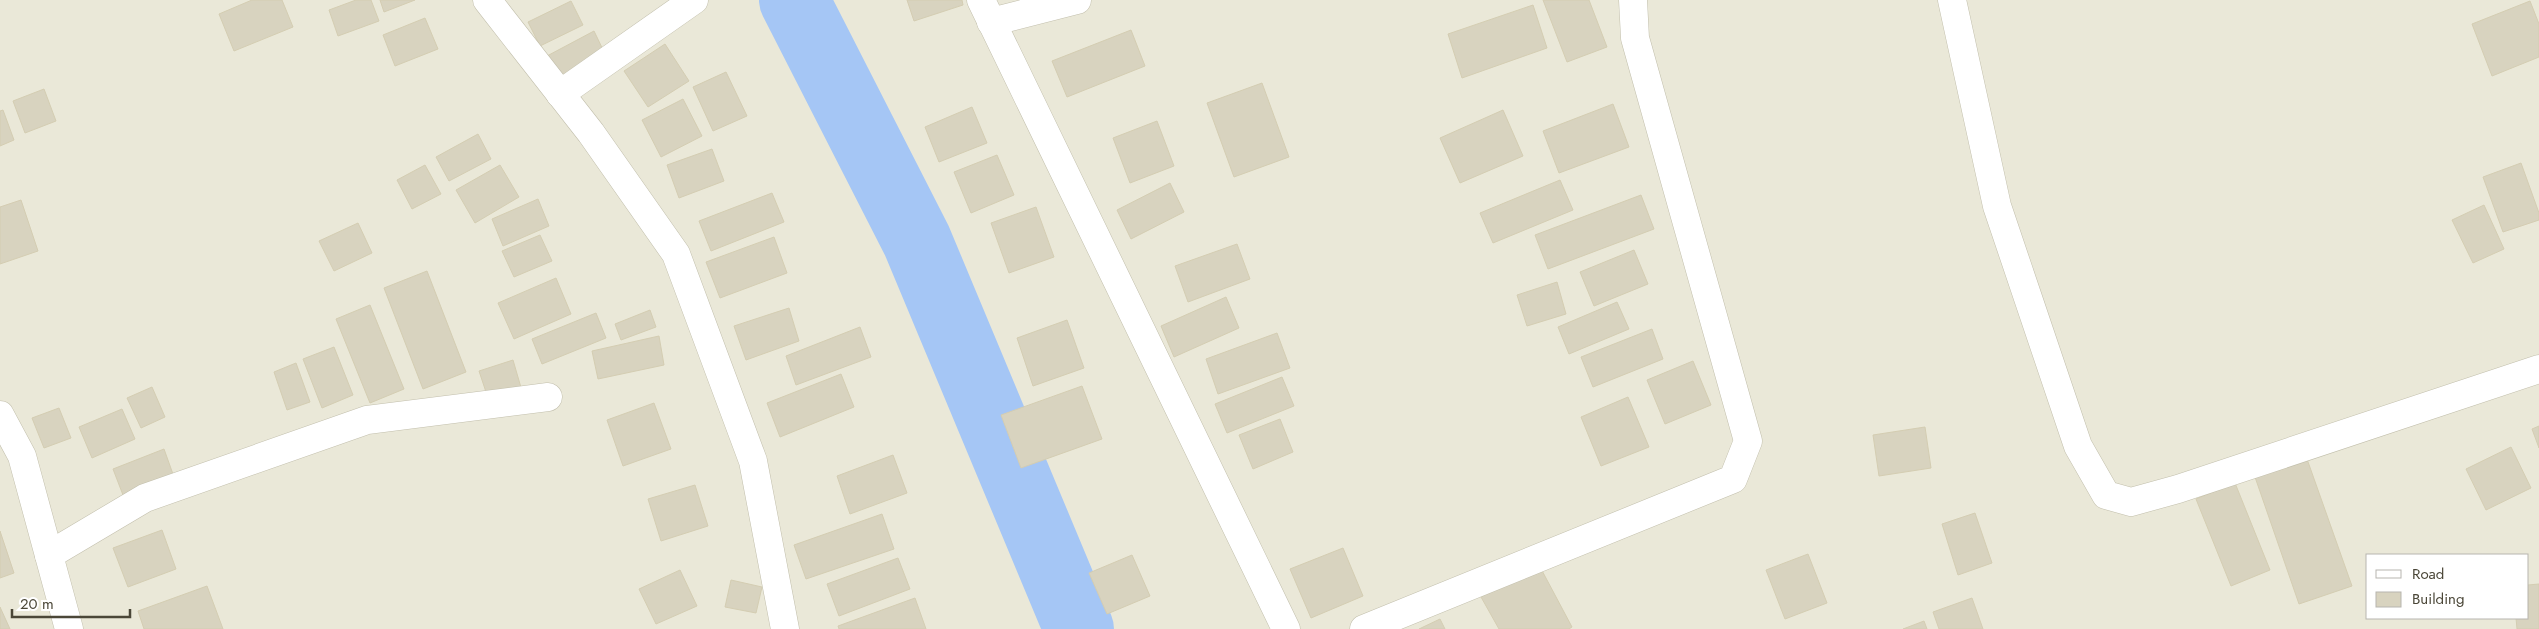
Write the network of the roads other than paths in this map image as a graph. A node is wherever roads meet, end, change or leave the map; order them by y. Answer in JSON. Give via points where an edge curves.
{"nodes":[{"id":1,"x":487,"y":0,"type":"edge"},
{"id":2,"x":694,"y":0,"type":"edge"},
{"id":3,"x":1077,"y":0,"type":"edge"},
{"id":4,"x":1633,"y":0,"type":"edge"},
{"id":5,"x":1952,"y":0,"type":"edge"},
{"id":6,"x":986,"y":11,"type":"edge"},
{"id":7,"x":560,"y":94,"type":"junction"},
{"id":8,"x":2539,"y":369,"type":"edge"},
{"id":9,"x":548,"y":397,"type":"dead end"},
{"id":10,"x":0,"y":416,"type":"edge"},
{"id":11,"x":48,"y":555,"type":"junction"},
{"id":12,"x":69,"y":629,"type":"edge"},
{"id":13,"x":784,"y":629,"type":"edge"},
{"id":14,"x":1286,"y":629,"type":"edge"},
{"id":15,"x":1364,"y":629,"type":"edge"}],
"edges":[{"from":1,"to":7,"type":"street"},
{"from":2,"to":7,"type":"street"},
{"from":3,"to":6,"type":"street"},
{"from":4,"to":15,"type":"street","via":[[1635,38],[1748,441],[1733,479]]},
{"from":5,"to":8,"type":"street","via":[[1997,206],[2078,446],[2106,494],[2131,502],[2178,489]]},
{"from":6,"to":14,"type":"street"},
{"from":7,"to":13,"type":"street","via":[[676,254],[753,460]]},
{"from":9,"to":11,"type":"street","via":[[367,420],[145,498]]},
{"from":10,"to":11,"type":"street","via":[[22,456]]},
{"from":11,"to":12,"type":"street"}]}
